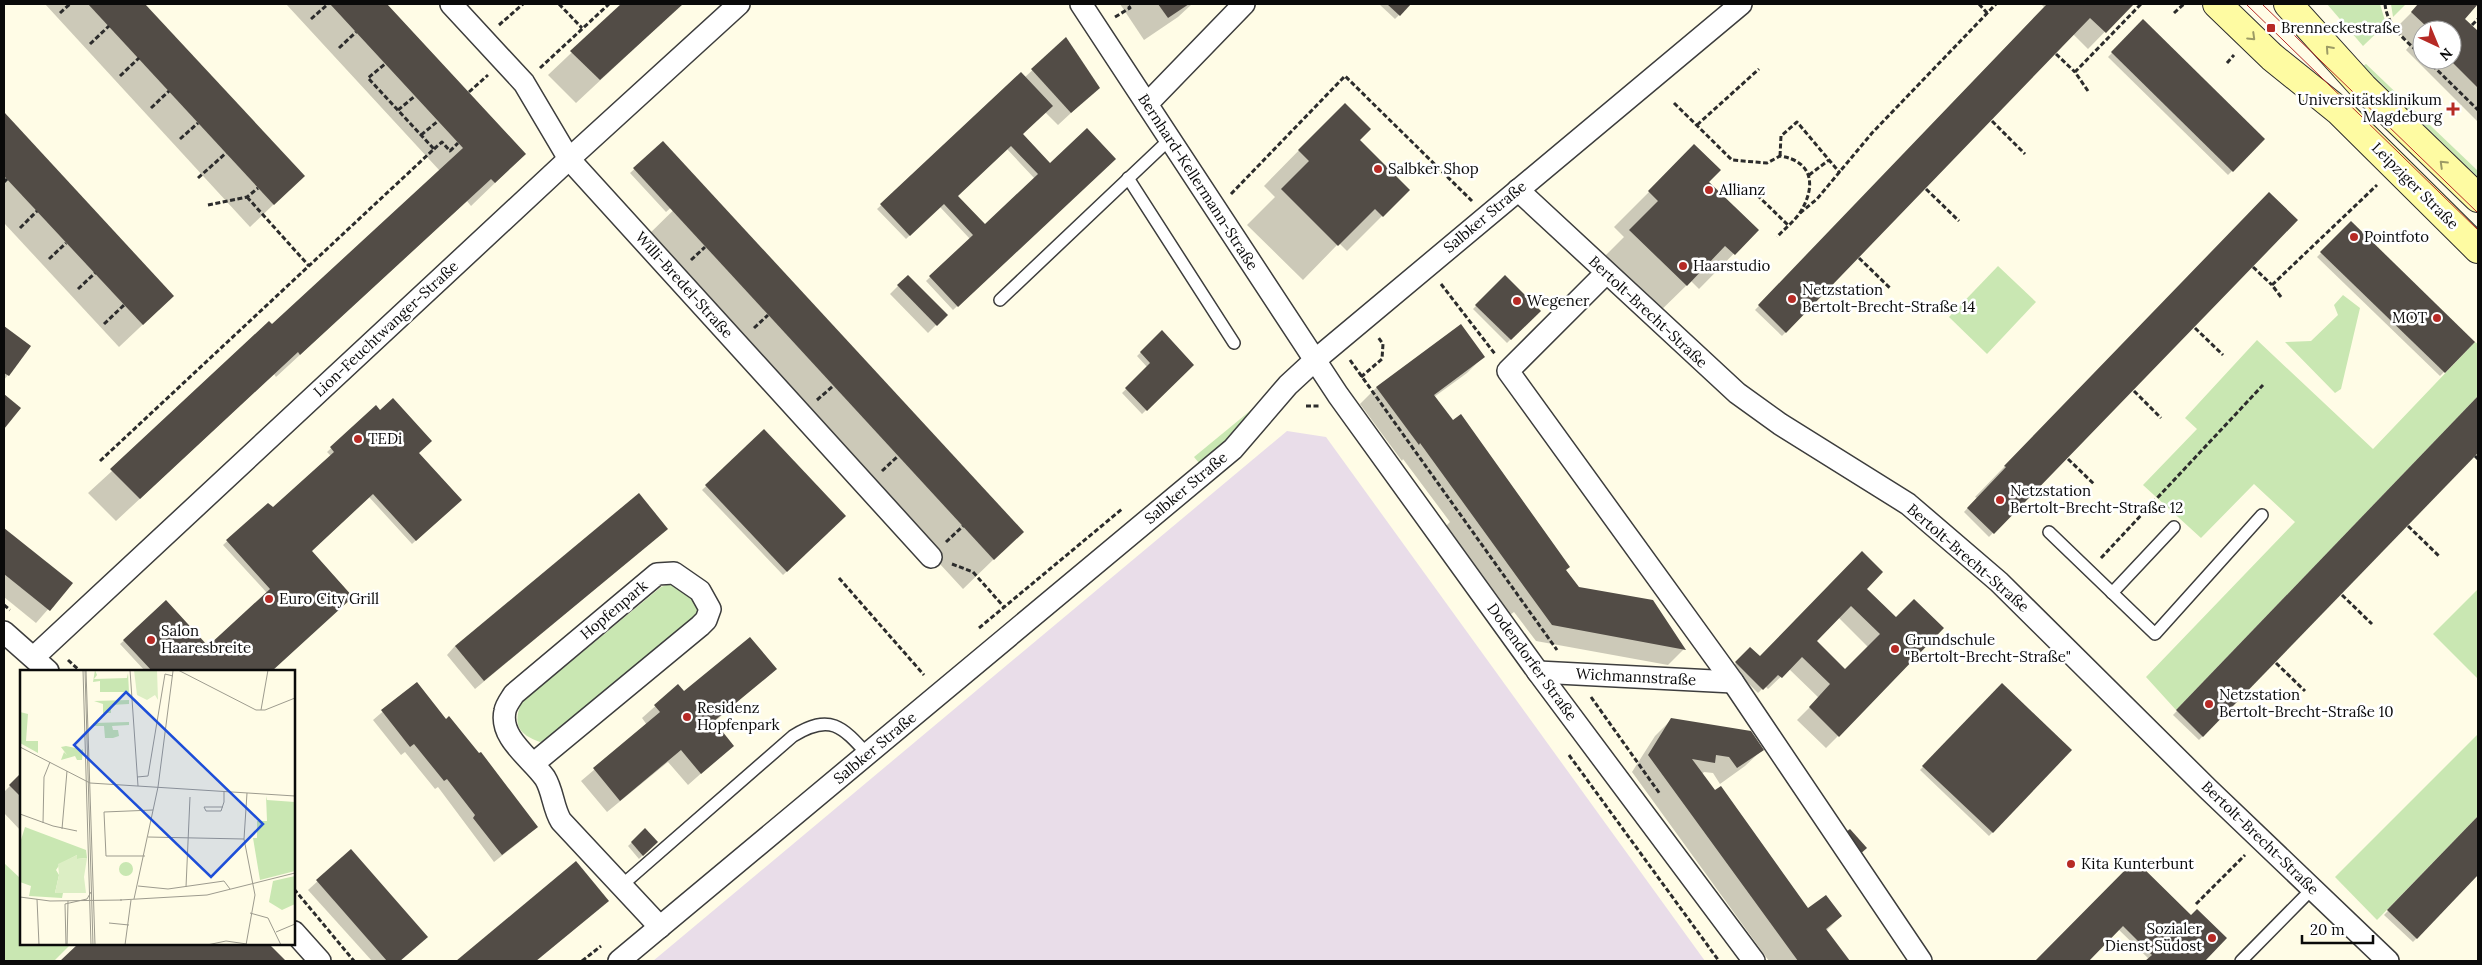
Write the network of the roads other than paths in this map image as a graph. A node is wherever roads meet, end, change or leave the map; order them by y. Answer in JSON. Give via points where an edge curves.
{"nodes":[{"id":1,"x":450,"y":4,"type":"edge"},
{"id":2,"x":739,"y":4,"type":"edge"},
{"id":3,"x":1081,"y":4,"type":"edge"},
{"id":4,"x":1244,"y":4,"type":"edge"},
{"id":5,"x":1741,"y":4,"type":"edge"},
{"id":6,"x":2216,"y":4,"type":"edge"},
{"id":7,"x":2288,"y":4,"type":"edge"},
{"id":8,"x":1147,"y":104,"type":"junction"},
{"id":9,"x":1170,"y":139,"type":"junction"},
{"id":10,"x":569,"y":158,"type":"junction"},
{"id":11,"x":1128,"y":178,"type":"junction"},
{"id":12,"x":1518,"y":190,"type":"junction"},
{"id":13,"x":2478,"y":198,"type":"edge"},
{"id":14,"x":2478,"y":249,"type":"edge"},
{"id":15,"x":1606,"y":272,"type":"junction"},
{"id":16,"x":1000,"y":300,"type":"dead end"},
{"id":17,"x":1234,"y":343,"type":"dead end"},
{"id":18,"x":1314,"y":361,"type":"junction"},
{"id":19,"x":2262,"y":515,"type":"dead end"},
{"id":20,"x":2174,"y":527,"type":"dead end"},
{"id":21,"x":2049,"y":532,"type":"dead end"},
{"id":22,"x":931,"y":556,"type":"dead end"},
{"id":23,"x":2112,"y":593,"type":"junction"},
{"id":24,"x":4,"y":632,"type":"edge"},
{"id":25,"x":41,"y":664,"type":"edge"},
{"id":26,"x":1538,"y":672,"type":"junction"},
{"id":27,"x":1733,"y":682,"type":"junction"},
{"id":28,"x":868,"y":755,"type":"junction"},
{"id":29,"x":533,"y":764,"type":"junction"},
{"id":30,"x":621,"y":886,"type":"junction"},
{"id":31,"x":2312,"y":889,"type":"junction"},
{"id":32,"x":660,"y":928,"type":"junction"},
{"id":33,"x":295,"y":933,"type":"edge"},
{"id":34,"x":320,"y":961,"type":"edge"},
{"id":35,"x":619,"y":961,"type":"edge"},
{"id":36,"x":1754,"y":961,"type":"edge"},
{"id":37,"x":1921,"y":961,"type":"edge"},
{"id":38,"x":2242,"y":961,"type":"edge"},
{"id":39,"x":2388,"y":961,"type":"edge"}],
"edges":[{"from":1,"to":10,"type":"street","name":"Willi-Bredel-Straße","via":[[524,83]]},
{"from":2,"to":10,"type":"street","name":"Lion-Feuchtwanger-Straße"},
{"from":3,"to":8,"type":"street","name":"Bernhard-Kellermann-Straße"},
{"from":4,"to":8,"type":"street"},
{"from":5,"to":12,"type":"street","name":"Salbker Straße"},
{"from":6,"to":14,"type":"main road","name":"Leipziger Straße","one_way":true,"via":[[2272,57],[2339,112]]},
{"from":13,"to":7,"type":"main road","one_way":true,"via":[[2363,87]]},
{"from":8,"to":9,"type":"street","name":"Bernhard-Kellermann-Straße"},
{"from":9,"to":11,"type":"lane"},
{"from":9,"to":18,"type":"street","name":"Bernhard-Kellermann-Straße"},
{"from":10,"to":22,"type":"street","name":"Willi-Bredel-Straße"},
{"from":10,"to":25,"type":"street","name":"Lion-Feuchtwanger-Straße"},
{"from":11,"to":16,"type":"lane"},
{"from":11,"to":17,"type":"lane"},
{"from":12,"to":15,"type":"street","name":"Bertolt-Brecht-Straße"},
{"from":12,"to":18,"type":"street","name":"Salbker Straße"},
{"from":15,"to":27,"type":"street","via":[[1508,372]]},
{"from":15,"to":31,"type":"street","name":"Bertolt-Brecht-Straße","via":[[1737,393],[1780,424],[1908,504],[1992,576]]},
{"from":18,"to":26,"type":"street","name":"Dodendorfer Straße"},
{"from":18,"to":28,"type":"street","name":"Salbker Straße","via":[[1288,385],[1233,449]]},
{"from":19,"to":23,"type":"lane","via":[[2155,634]]},
{"from":20,"to":23,"type":"lane"},
{"from":21,"to":23,"type":"lane"},
{"from":24,"to":25,"type":"street"},
{"from":26,"to":27,"type":"street","name":"Wichmannstraße"},
{"from":26,"to":36,"type":"street","name":"Dodendorfer Straße"},
{"from":27,"to":37,"type":"street"},
{"from":28,"to":30,"type":"lane","via":[[846,731],[830,724],[808,726]]},
{"from":28,"to":32,"type":"street","name":"Salbker Straße"},
{"from":29,"to":29,"type":"street","name":"Hopfenpark","via":[[512,740],[505,726],[505,710],[514,694],[657,574],[674,573],[700,590],[710,609],[706,620]]},
{"from":29,"to":30,"type":"street","name":"Hopfenpark","via":[[545,779],[554,810],[561,821]]},
{"from":30,"to":32,"type":"street","name":"Hopfenpark"},
{"from":31,"to":38,"type":"lane"},
{"from":31,"to":39,"type":"street","name":"Bertolt-Brecht-Straße"},
{"from":32,"to":35,"type":"street","name":"Salbker Straße"},
{"from":33,"to":34,"type":"street"}]}
